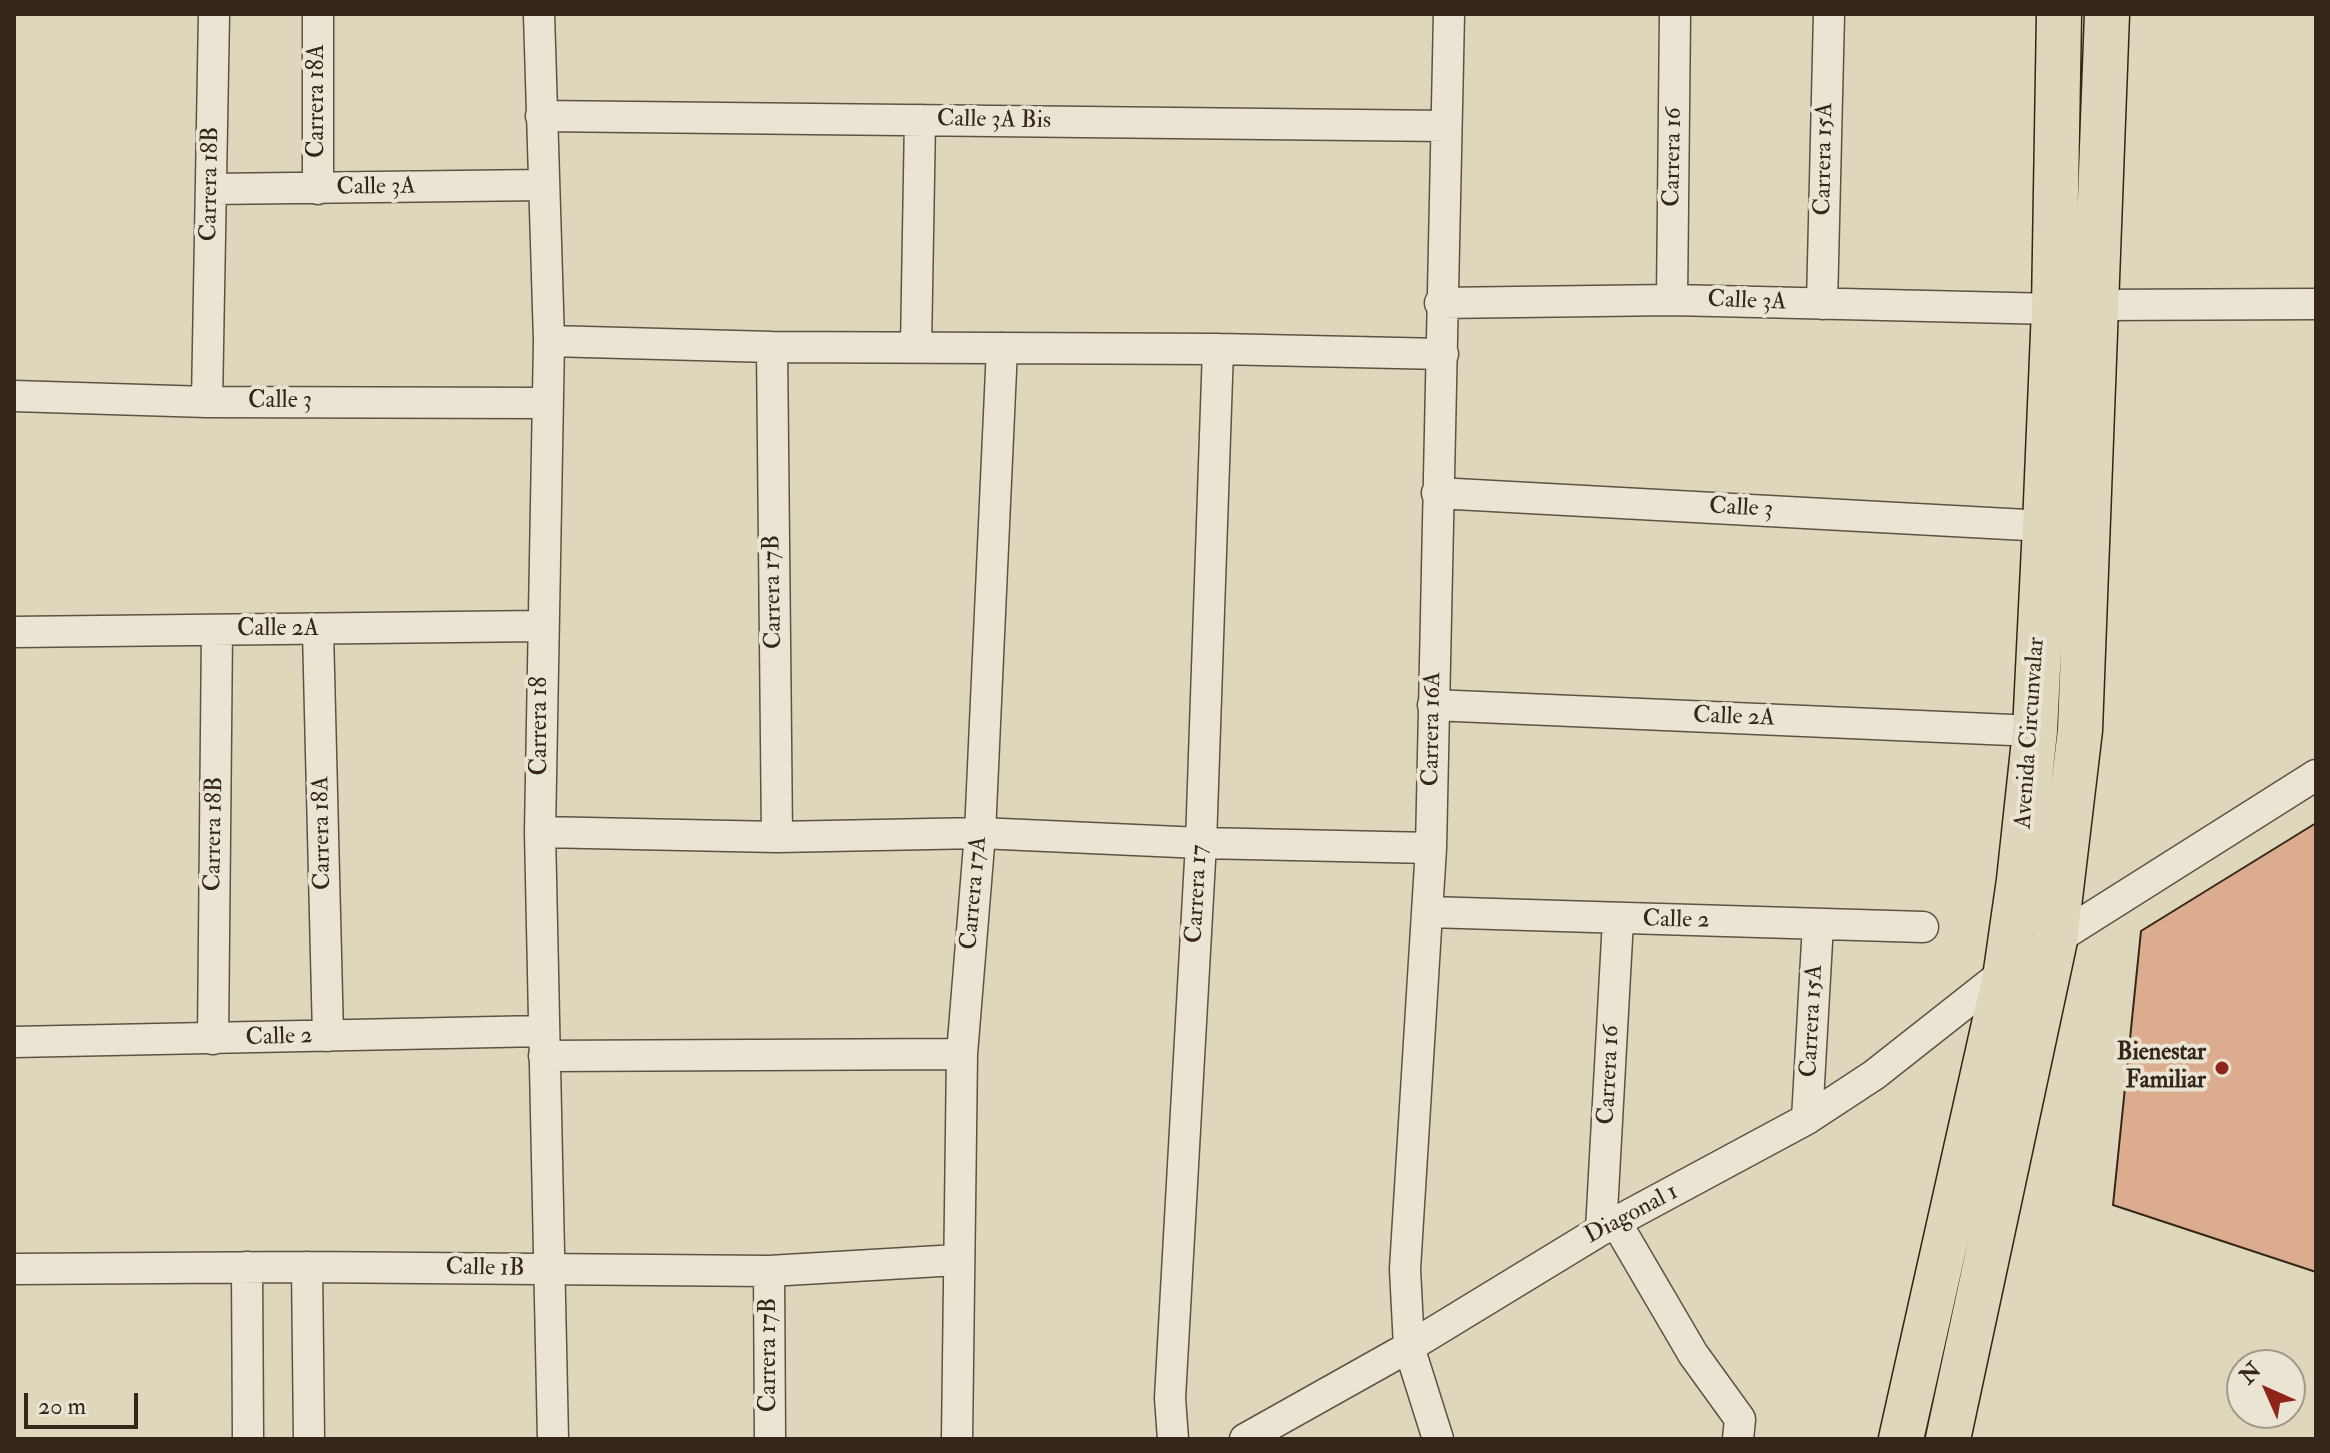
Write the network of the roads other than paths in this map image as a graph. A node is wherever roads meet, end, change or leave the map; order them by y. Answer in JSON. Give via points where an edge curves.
{"nodes":[{"id":1,"x":214,"y":14,"type":"edge"},
{"id":2,"x":318,"y":14,"type":"edge"},
{"id":3,"x":539,"y":14,"type":"edge"},
{"id":4,"x":1449,"y":14,"type":"edge"},
{"id":5,"x":1675,"y":14,"type":"edge"},
{"id":6,"x":1829,"y":14,"type":"edge"},
{"id":7,"x":2059,"y":14,"type":"edge"},
{"id":8,"x":2107,"y":14,"type":"edge"},
{"id":9,"x":541,"y":116,"type":"junction"},
{"id":10,"x":920,"y":120,"type":"junction"},
{"id":11,"x":1446,"y":126,"type":"junction"},
{"id":12,"x":542,"y":185,"type":"junction"},
{"id":13,"x":211,"y":189,"type":"junction"},
{"id":14,"x":318,"y":189,"type":"junction"},
{"id":15,"x":1672,"y":300,"type":"junction"},
{"id":16,"x":1440,"y":303,"type":"junction"},
{"id":17,"x":1822,"y":304,"type":"junction"},
{"id":18,"x":2316,"y":304,"type":"edge"},
{"id":19,"x":2074,"y":307,"type":"junction"},
{"id":20,"x":549,"y":341,"type":"junction"},
{"id":21,"x":772,"y":347,"type":"junction"},
{"id":22,"x":916,"y":347,"type":"junction"},
{"id":23,"x":1002,"y":348,"type":"junction"},
{"id":24,"x":1218,"y":349,"type":"junction"},
{"id":25,"x":1443,"y":354,"type":"junction"},
{"id":26,"x":14,"y":396,"type":"edge"},
{"id":27,"x":207,"y":402,"type":"junction"},
{"id":28,"x":546,"y":403,"type":"junction"},
{"id":29,"x":1437,"y":493,"type":"junction"},
{"id":30,"x":2045,"y":526,"type":"junction"},
{"id":31,"x":541,"y":626,"type":"junction"},
{"id":32,"x":217,"y":630,"type":"junction"},
{"id":33,"x":318,"y":631,"type":"junction"},
{"id":34,"x":14,"y":632,"type":"edge"},
{"id":35,"x":1433,"y":705,"type":"junction"},
{"id":36,"x":2035,"y":731,"type":"junction"},
{"id":37,"x":2316,"y":775,"type":"edge"},
{"id":38,"x":540,"y":832,"type":"junction"},
{"id":39,"x":980,"y":833,"type":"junction"},
{"id":40,"x":777,"y":837,"type":"junction"},
{"id":41,"x":1201,"y":843,"type":"junction"},
{"id":42,"x":1431,"y":848,"type":"junction"},
{"id":43,"x":1429,"y":912,"type":"junction"},
{"id":44,"x":1618,"y":920,"type":"junction"},
{"id":45,"x":1818,"y":924,"type":"junction"},
{"id":46,"x":1923,"y":927,"type":"dead end"},
{"id":47,"x":2055,"y":940,"type":"junction"},
{"id":48,"x":2006,"y":971,"type":"junction"},
{"id":49,"x":328,"y":1036,"type":"junction"},
{"id":50,"x":213,"y":1039,"type":"junction"},
{"id":51,"x":14,"y":1042,"type":"edge"},
{"id":52,"x":544,"y":1043,"type":"junction"},
{"id":53,"x":962,"y":1054,"type":"junction"},
{"id":54,"x":1807,"y":1119,"type":"junction"},
{"id":55,"x":1609,"y":1227,"type":"junction"},
{"id":56,"x":957,"y":1260,"type":"junction"},
{"id":57,"x":247,"y":1267,"type":"junction"},
{"id":58,"x":307,"y":1267,"type":"junction"},
{"id":59,"x":14,"y":1269,"type":"edge"},
{"id":60,"x":550,"y":1270,"type":"junction"},
{"id":61,"x":769,"y":1271,"type":"junction"},
{"id":62,"x":1409,"y":1347,"type":"junction"},
{"id":63,"x":248,"y":1439,"type":"edge"},
{"id":64,"x":309,"y":1439,"type":"edge"},
{"id":65,"x":553,"y":1439,"type":"edge"},
{"id":66,"x":770,"y":1439,"type":"edge"},
{"id":67,"x":957,"y":1439,"type":"edge"},
{"id":68,"x":1173,"y":1439,"type":"edge"},
{"id":69,"x":1245,"y":1439,"type":"edge"},
{"id":70,"x":1438,"y":1439,"type":"edge"},
{"id":71,"x":1738,"y":1439,"type":"edge"},
{"id":72,"x":1901,"y":1439,"type":"edge"},
{"id":73,"x":1948,"y":1439,"type":"edge"}],
"edges":[{"from":1,"to":13,"type":"street","name":"Carrera 18B"},
{"from":2,"to":14,"type":"street","name":"Carrera 18A"},
{"from":3,"to":9,"type":"street","name":"Carrera 18"},
{"from":4,"to":11,"type":"street","name":"Carrera 16A"},
{"from":5,"to":15,"type":"street","name":"Carrera 16"},
{"from":6,"to":17,"type":"street","name":"Carrera 15A"},
{"from":7,"to":19,"type":"highway","name":"Avenida Circunvalar"},
{"from":8,"to":19,"type":"highway","name":"Avenida Circunvalar"},
{"from":9,"to":10,"type":"street","name":"Calle 3A Bis"},
{"from":9,"to":12,"type":"street","name":"Carrera 18"},
{"from":10,"to":11,"type":"street","name":"Calle 3A Bis"},
{"from":10,"to":22,"type":"street"},
{"from":11,"to":16,"type":"street","name":"Carrera 16A"},
{"from":12,"to":14,"type":"street","name":"Calle 3A"},
{"from":12,"to":20,"type":"street","name":"Carrera 18"},
{"from":13,"to":14,"type":"street","name":"Calle 3A"},
{"from":13,"to":27,"type":"street","name":"Carrera 18B"},
{"from":15,"to":16,"type":"street","name":"Calle 3A"},
{"from":15,"to":17,"type":"street","name":"Calle 3A"},
{"from":16,"to":25,"type":"street","name":"Carrera 16A"},
{"from":17,"to":19,"type":"street","name":"Calle 3A"},
{"from":18,"to":19,"type":"street","name":"Calle 3A"},
{"from":19,"to":30,"type":"highway","name":"Avenida Circunvalar"},
{"from":19,"to":47,"type":"highway","name":"Avenida Circunvalar","via":[[2080,730]]},
{"from":20,"to":21,"type":"street"},
{"from":20,"to":28,"type":"street","name":"Carrera 18"},
{"from":21,"to":22,"type":"street"},
{"from":21,"to":40,"type":"street","name":"Carrera 17B"},
{"from":22,"to":23,"type":"street"},
{"from":23,"to":24,"type":"street"},
{"from":23,"to":39,"type":"street","name":"Carrera 17A"},
{"from":24,"to":25,"type":"street"},
{"from":24,"to":41,"type":"street","name":"Carrera 17"},
{"from":25,"to":29,"type":"street","name":"Carrera 16A"},
{"from":26,"to":27,"type":"street","name":"Calle 3"},
{"from":27,"to":28,"type":"street","name":"Calle 3"},
{"from":28,"to":31,"type":"street","name":"Carrera 18"},
{"from":29,"to":30,"type":"street","name":"Calle 3"},
{"from":29,"to":35,"type":"street","name":"Carrera 16A"},
{"from":30,"to":36,"type":"highway","name":"Avenida Circunvalar"},
{"from":31,"to":33,"type":"street","name":"Calle 2A"},
{"from":31,"to":38,"type":"street","name":"Carrera 18"},
{"from":32,"to":33,"type":"street","name":"Calle 2A"},
{"from":32,"to":34,"type":"street","name":"Calle 2A"},
{"from":32,"to":50,"type":"street","name":"Carrera 18B"},
{"from":33,"to":49,"type":"street","name":"Carrera 18A"},
{"from":35,"to":36,"type":"street","name":"Calle 2A"},
{"from":35,"to":42,"type":"street","name":"Carrera 16A"},
{"from":36,"to":48,"type":"highway","name":"Avenida Circunvalar"},
{"from":37,"to":47,"type":"street"},
{"from":38,"to":40,"type":"street"},
{"from":38,"to":52,"type":"street","name":"Carrera 18"},
{"from":39,"to":40,"type":"street"},
{"from":39,"to":41,"type":"street"},
{"from":39,"to":53,"type":"street","name":"Carrera 17A"},
{"from":41,"to":42,"type":"street"},
{"from":41,"to":68,"type":"street","name":"Carrera 17","via":[[1170,1398]]},
{"from":42,"to":43,"type":"street","name":"Carrera 16A"},
{"from":43,"to":44,"type":"street","name":"Calle 2"},
{"from":43,"to":62,"type":"street","name":"Carrera 16A","via":[[1405,1269]]},
{"from":44,"to":45,"type":"street","name":"Calle 2"},
{"from":44,"to":55,"type":"street","name":"Carrera 16"},
{"from":45,"to":46,"type":"street","name":"Calle 2"},
{"from":45,"to":54,"type":"street","name":"Carrera 15A"},
{"from":47,"to":73,"type":"highway","name":"Avenida Circunvalar"},
{"from":48,"to":54,"type":"street","name":"Diagonal 1","via":[[1874,1075]]},
{"from":48,"to":72,"type":"highway","name":"Avenida Circunvalar"},
{"from":49,"to":50,"type":"street","name":"Calle 2"},
{"from":49,"to":52,"type":"street","name":"Calle 2"},
{"from":50,"to":51,"type":"street","name":"Calle 2"},
{"from":52,"to":53,"type":"street","name":"Calle 2"},
{"from":52,"to":60,"type":"street","name":"Carrera 18"},
{"from":53,"to":56,"type":"street","name":"Carrera 17A"},
{"from":54,"to":55,"type":"street","name":"Diagonal 1"},
{"from":55,"to":62,"type":"street","name":"Diagonal 1"},
{"from":55,"to":71,"type":"street","via":[[1740,1419]]},
{"from":56,"to":61,"type":"street","name":"Calle 1B"},
{"from":56,"to":67,"type":"street","name":"Carrera 17A"},
{"from":57,"to":58,"type":"street","name":"Calle 1B"},
{"from":57,"to":59,"type":"street","name":"Calle 1B"},
{"from":57,"to":63,"type":"street"},
{"from":58,"to":60,"type":"street","name":"Calle 1B"},
{"from":58,"to":64,"type":"street"},
{"from":60,"to":61,"type":"street","name":"Calle 1B"},
{"from":60,"to":65,"type":"street","name":"Carrera 18"},
{"from":61,"to":66,"type":"street","name":"Carrera 17B"},
{"from":62,"to":69,"type":"street","name":"Diagonal 1"},
{"from":62,"to":70,"type":"street","name":"Carrera 16A"}]}
